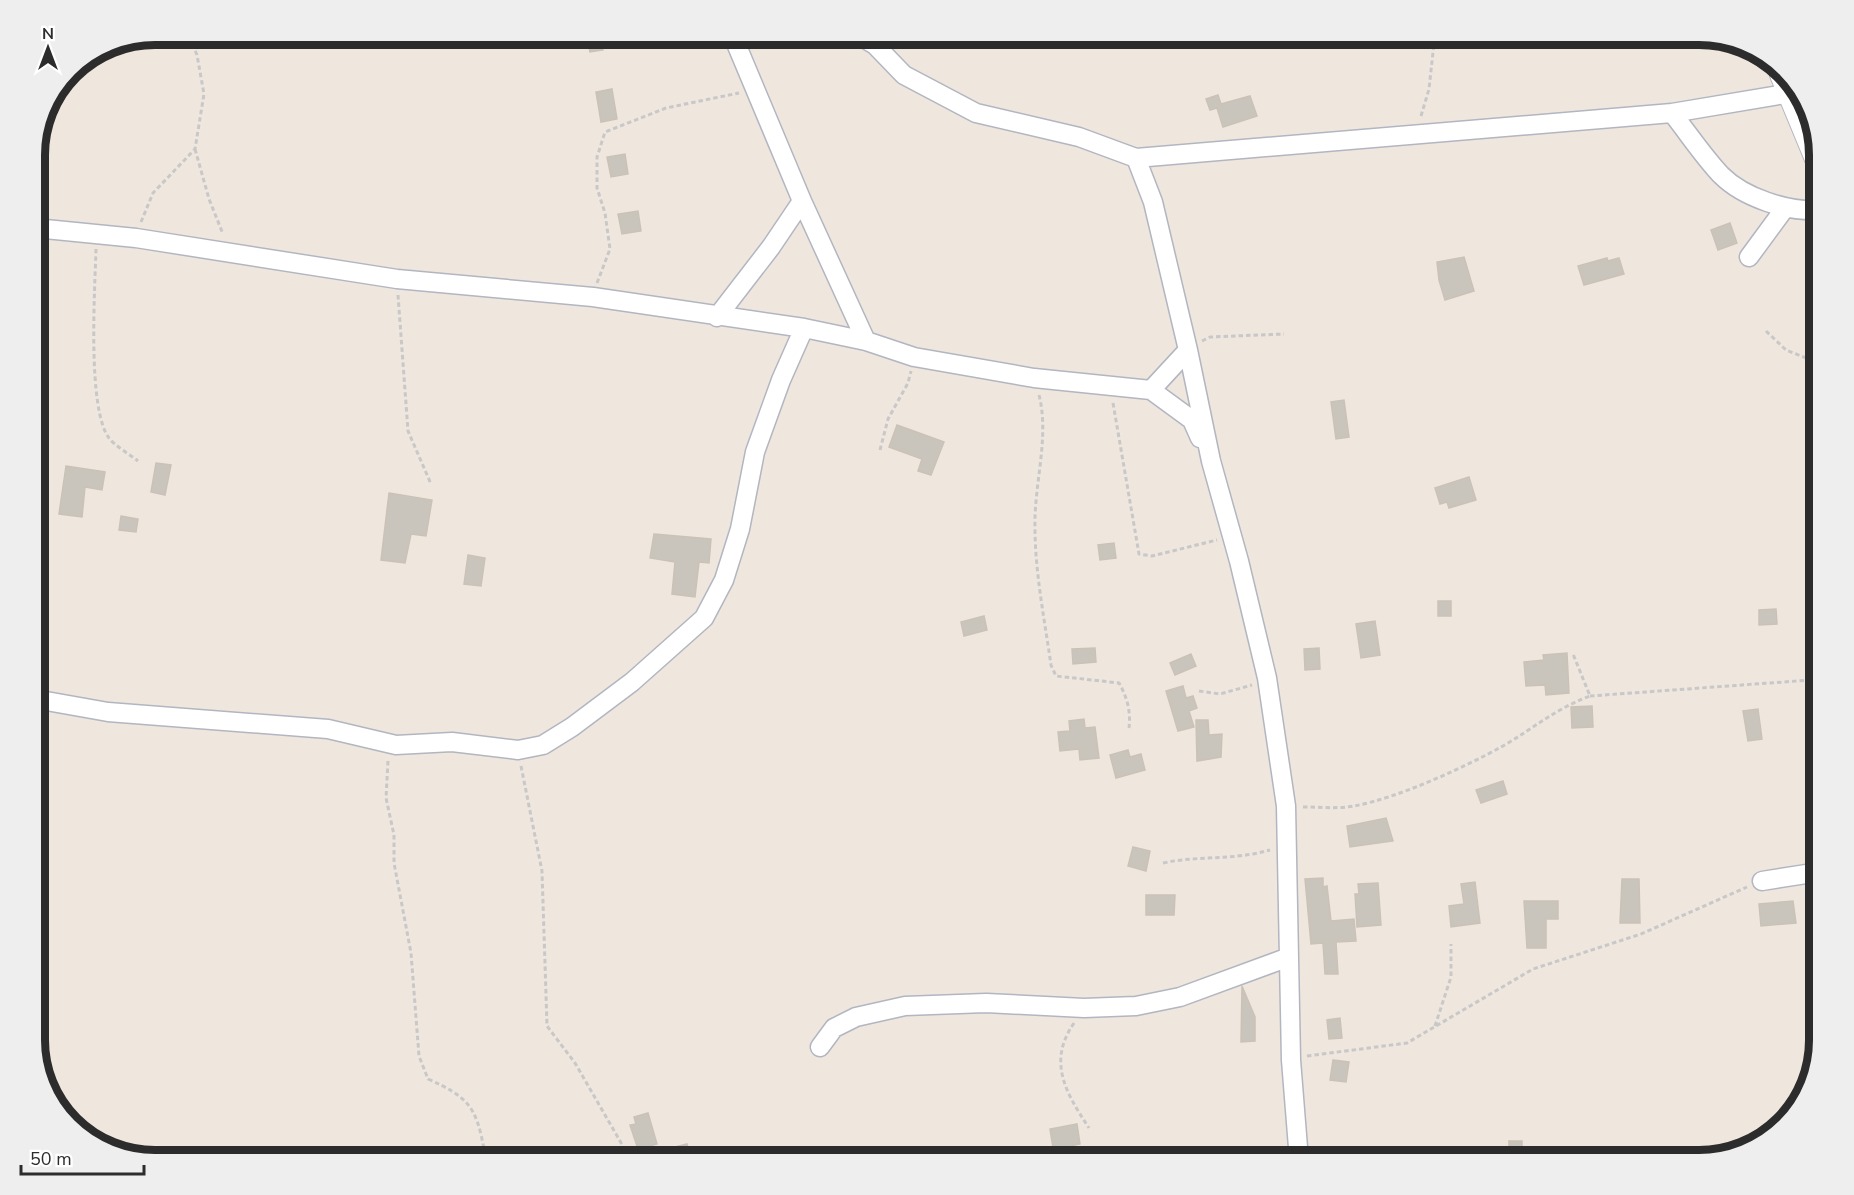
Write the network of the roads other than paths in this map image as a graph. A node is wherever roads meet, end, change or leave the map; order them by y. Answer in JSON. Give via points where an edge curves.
{"nodes":[{"id":1,"x":737,"y":45,"type":"edge"},
{"id":2,"x":875,"y":45,"type":"edge"},
{"id":3,"x":1783,"y":84,"type":"edge"},
{"id":4,"x":1796,"y":104,"type":"edge"},
{"id":5,"x":1672,"y":113,"type":"junction"},
{"id":6,"x":1803,"y":120,"type":"edge"},
{"id":7,"x":1136,"y":158,"type":"junction"},
{"id":8,"x":801,"y":201,"type":"junction"},
{"id":9,"x":1785,"y":208,"type":"junction"},
{"id":10,"x":1809,"y":209,"type":"edge"},
{"id":11,"x":45,"y":229,"type":"edge"},
{"id":12,"x":1749,"y":257,"type":"dead end"},
{"id":13,"x":717,"y":317,"type":"junction"},
{"id":14,"x":804,"y":328,"type":"junction"},
{"id":15,"x":866,"y":341,"type":"junction"},
{"id":16,"x":1188,"y":350,"type":"junction"},
{"id":17,"x":1151,"y":390,"type":"junction"},
{"id":18,"x":1211,"y":461,"type":"junction"},
{"id":19,"x":45,"y":701,"type":"edge"},
{"id":20,"x":1809,"y":874,"type":"edge"},
{"id":21,"x":1762,"y":881,"type":"road end"},
{"id":22,"x":1289,"y":957,"type":"junction"},
{"id":23,"x":820,"y":1047,"type":"dead end"},
{"id":24,"x":1298,"y":1150,"type":"edge"}],
"edges":[{"from":1,"to":8,"type":"street"},
{"from":2,"to":7,"type":"street","via":[[904,75],[976,113],[1079,137]]},
{"from":3,"to":5,"type":"street"},
{"from":4,"to":6,"type":"street"},
{"from":5,"to":7,"type":"street"},
{"from":5,"to":9,"type":"street","via":[[1723,177]]},
{"from":7,"to":16,"type":"street","via":[[1153,202]]},
{"from":8,"to":13,"type":"street","via":[[771,248]]},
{"from":8,"to":15,"type":"street"},
{"from":9,"to":10,"type":"street"},
{"from":9,"to":12,"type":"street"},
{"from":11,"to":13,"type":"street","via":[[136,238],[397,279],[592,297]]},
{"from":13,"to":14,"type":"street"},
{"from":14,"to":15,"type":"street"},
{"from":14,"to":19,"type":"street","via":[[755,452],[740,529],[724,580],[704,618],[640,676],[543,745],[518,750],[452,742],[396,745],[328,729],[108,712]]},
{"from":15,"to":17,"type":"street","via":[[914,357],[1034,378]]},
{"from":16,"to":17,"type":"street"},
{"from":16,"to":18,"type":"street"},
{"from":17,"to":18,"type":"street","via":[[1192,420]]},
{"from":18,"to":22,"type":"street","via":[[1267,678],[1286,806]]},
{"from":20,"to":21,"type":"street"},
{"from":22,"to":23,"type":"street","via":[[1180,997],[1136,1006],[905,1006],[856,1017],[834,1028]]},
{"from":22,"to":24,"type":"street"}]}
